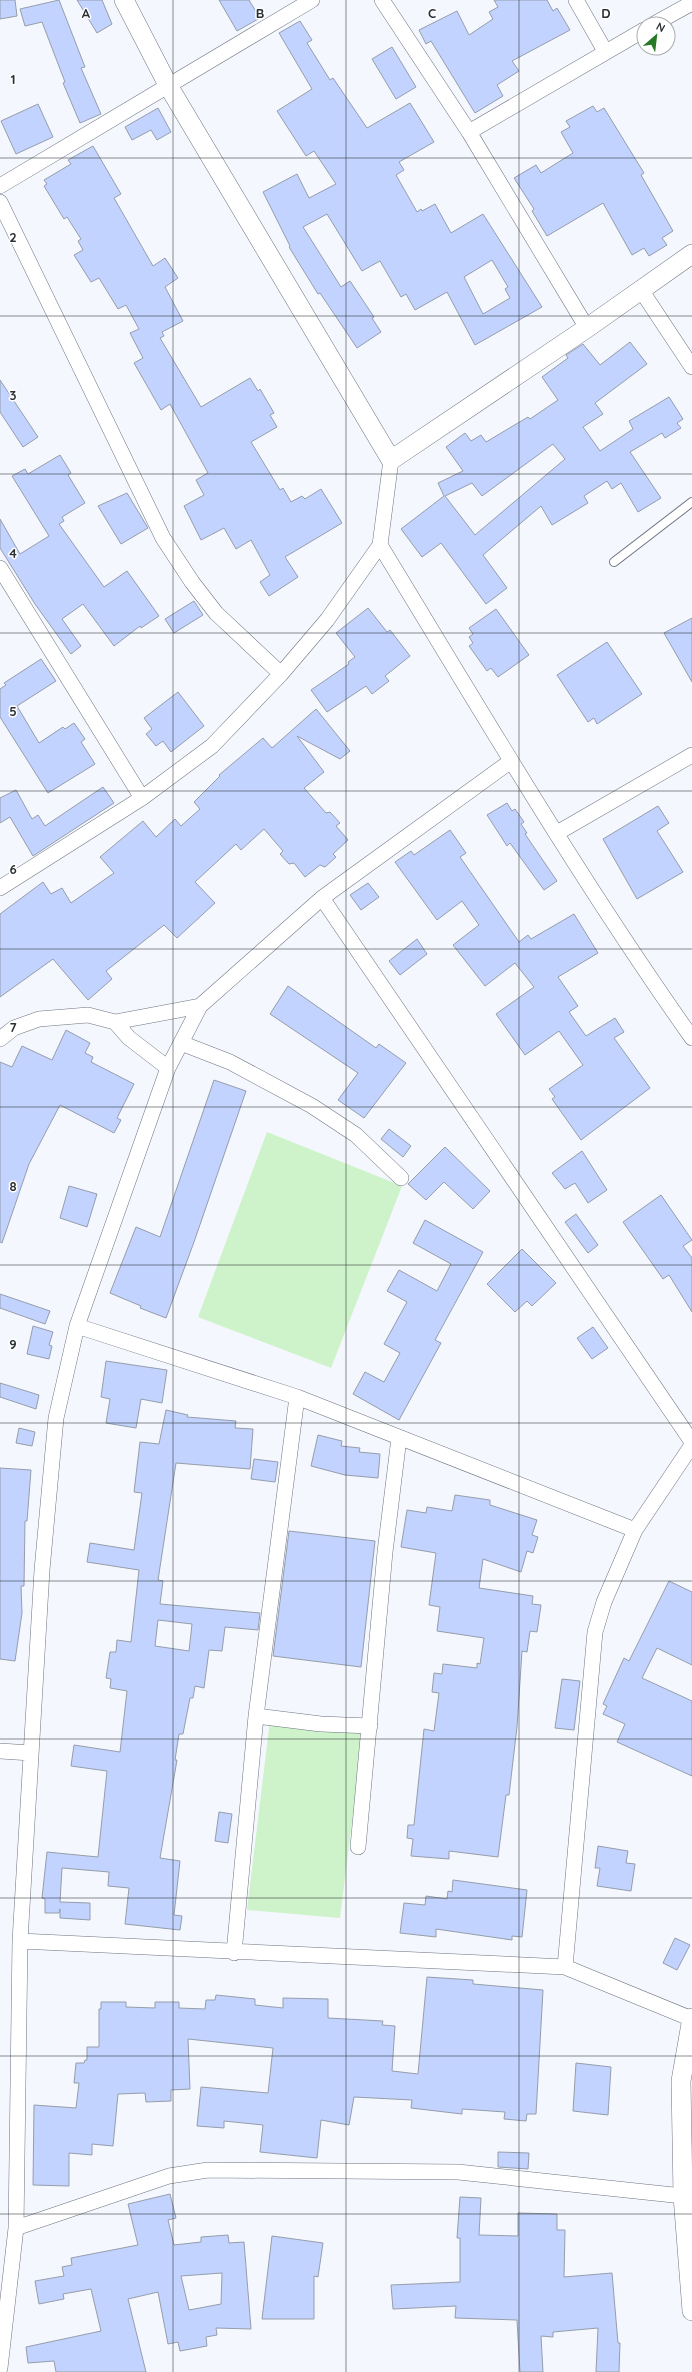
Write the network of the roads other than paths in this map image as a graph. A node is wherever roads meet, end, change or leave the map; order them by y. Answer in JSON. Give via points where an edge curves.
{"nodes":[{"id":1,"x":124,"y":0,"type":"edge"},
{"id":2,"x":312,"y":0,"type":"edge"},
{"id":3,"x":382,"y":0,"type":"edge"},
{"id":4,"x":576,"y":0,"type":"edge"},
{"id":5,"x":692,"y":3,"type":"edge"},
{"id":6,"x":668,"y":16,"type":"edge"},
{"id":7,"x":636,"y":34,"type":"edge"},
{"id":8,"x":605,"y":51,"type":"junction"},
{"id":9,"x":169,"y":87,"type":"junction"},
{"id":10,"x":468,"y":132,"type":"junction"},
{"id":11,"x":0,"y":186,"type":"edge"},
{"id":12,"x":0,"y":202,"type":"edge"},
{"id":13,"x":692,"y":254,"type":"edge"},
{"id":14,"x":640,"y":290,"type":"junction"},
{"id":15,"x":587,"y":328,"type":"junction"},
{"id":16,"x":692,"y":367,"type":"edge"},
{"id":17,"x":391,"y":460,"type":"junction"},
{"id":18,"x":692,"y":502,"type":"edge"},
{"id":19,"x":380,"y":546,"type":"junction"},
{"id":20,"x":614,"y":562,"type":"dead end"},
{"id":21,"x":0,"y":568,"type":"edge"},
{"id":22,"x":281,"y":674,"type":"junction"},
{"id":23,"x":692,"y":755,"type":"edge"},
{"id":24,"x":512,"y":761,"type":"junction"},
{"id":25,"x":142,"y":798,"type":"junction"},
{"id":26,"x":557,"y":832,"type":"junction"},
{"id":27,"x":2,"y":882,"type":"edge"},
{"id":28,"x":322,"y":898,"type":"junction"},
{"id":29,"x":200,"y":1006,"type":"junction"},
{"id":30,"x":115,"y":1022,"type":"junction"},
{"id":31,"x":692,"y":1038,"type":"edge"},
{"id":32,"x":0,"y":1039,"type":"edge"},
{"id":33,"x":181,"y":1043,"type":"junction"},
{"id":34,"x":168,"y":1068,"type":"junction"},
{"id":35,"x":401,"y":1178,"type":"dead end"},
{"id":36,"x":77,"y":1326,"type":"junction"},
{"id":37,"x":297,"y":1397,"type":"junction"},
{"id":38,"x":399,"y":1438,"type":"junction"},
{"id":39,"x":692,"y":1442,"type":"edge"},
{"id":40,"x":692,"y":1445,"type":"edge"},
{"id":41,"x":635,"y":1530,"type":"junction"},
{"id":42,"x":256,"y":1716,"type":"junction"},
{"id":43,"x":370,"y":1726,"type":"junction"},
{"id":44,"x":0,"y":1751,"type":"edge"},
{"id":45,"x":31,"y":1753,"type":"junction"},
{"id":46,"x":358,"y":1847,"type":"dead end"},
{"id":47,"x":20,"y":1941,"type":"junction"},
{"id":48,"x":234,"y":1953,"type":"junction"},
{"id":49,"x":565,"y":1967,"type":"junction"},
{"id":50,"x":692,"y":2019,"type":"edge"},
{"id":51,"x":683,"y":2196,"type":"junction"},
{"id":52,"x":16,"y":2228,"type":"junction"},
{"id":53,"x":692,"y":2311,"type":"edge"},
{"id":54,"x":0,"y":2368,"type":"edge"}],
"edges":[{"from":1,"to":9,"type":"street"},
{"from":2,"to":9,"type":"street"},
{"from":3,"to":10,"type":"street"},
{"from":4,"to":8,"type":"street"},
{"from":5,"to":6,"type":"street"},
{"from":7,"to":8,"type":"street"},
{"from":8,"to":10,"type":"street"},
{"from":9,"to":11,"type":"street"},
{"from":9,"to":17,"type":"street"},
{"from":10,"to":15,"type":"street"},
{"from":12,"to":22,"type":"street","via":[[164,538],[192,582],[216,613]]},
{"from":13,"to":14,"type":"street"},
{"from":14,"to":15,"type":"street"},
{"from":14,"to":16,"type":"street"},
{"from":15,"to":17,"type":"street"},
{"from":17,"to":19,"type":"street"},
{"from":18,"to":20,"type":"lane"},
{"from":19,"to":22,"type":"street","via":[[327,620]]},
{"from":19,"to":24,"type":"street"},
{"from":21,"to":25,"type":"street"},
{"from":22,"to":25,"type":"street","via":[[212,746]]},
{"from":23,"to":26,"type":"street"},
{"from":24,"to":26,"type":"street"},
{"from":24,"to":28,"type":"street"},
{"from":25,"to":27,"type":"street"},
{"from":26,"to":31,"type":"street"},
{"from":28,"to":29,"type":"street"},
{"from":28,"to":39,"type":"street"},
{"from":29,"to":30,"type":"street"},
{"from":29,"to":33,"type":"street"},
{"from":30,"to":32,"type":"street","via":[[88,1015],[39,1019],[14,1028]]},
{"from":30,"to":34,"type":"street","via":[[129,1038]]},
{"from":33,"to":34,"type":"street"},
{"from":33,"to":35,"type":"street","via":[[230,1062],[312,1106],[356,1135]]},
{"from":34,"to":36,"type":"street"},
{"from":36,"to":37,"type":"street"},
{"from":36,"to":45,"type":"street","via":[[56,1418],[42,1570]]},
{"from":37,"to":38,"type":"street"},
{"from":37,"to":42,"type":"street"},
{"from":38,"to":41,"type":"street"},
{"from":38,"to":43,"type":"street","via":[[385,1552]]},
{"from":40,"to":41,"type":"street"},
{"from":41,"to":49,"type":"street","via":[[604,1602],[595,1632]]},
{"from":42,"to":43,"type":"street","via":[[321,1724]]},
{"from":42,"to":48,"type":"street"},
{"from":43,"to":46,"type":"street"},
{"from":44,"to":45,"type":"street"},
{"from":45,"to":47,"type":"street"},
{"from":47,"to":48,"type":"street"},
{"from":47,"to":52,"type":"street"},
{"from":48,"to":49,"type":"street"},
{"from":49,"to":50,"type":"street"},
{"from":50,"to":51,"type":"street","via":[[681,2081]]},
{"from":51,"to":52,"type":"street","via":[[458,2172],[208,2170],[169,2176]]},
{"from":51,"to":53,"type":"street"},
{"from":52,"to":54,"type":"street"}]}
